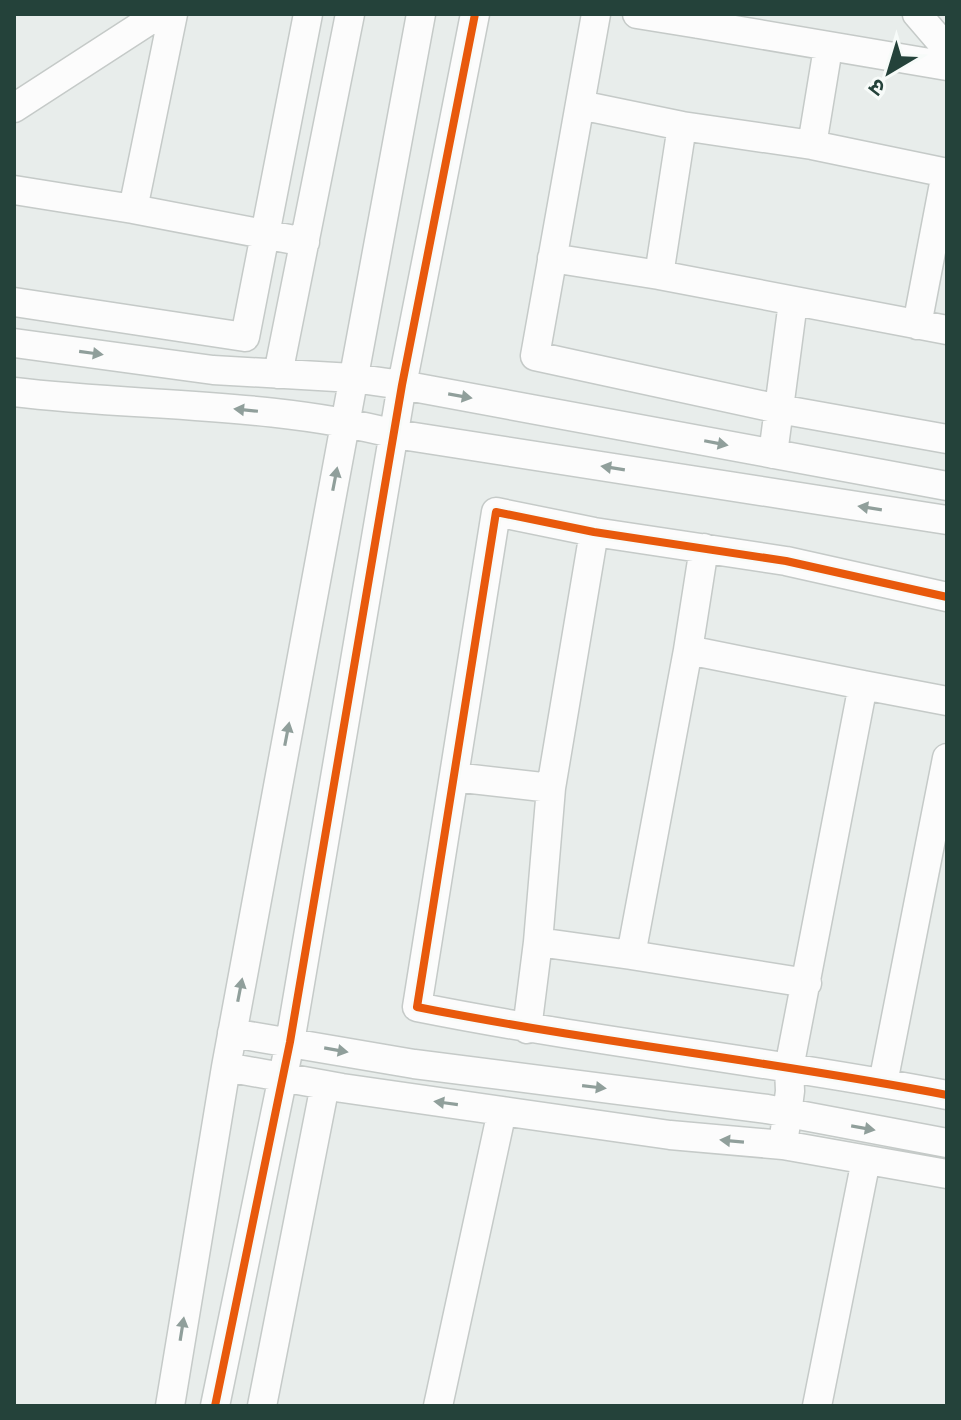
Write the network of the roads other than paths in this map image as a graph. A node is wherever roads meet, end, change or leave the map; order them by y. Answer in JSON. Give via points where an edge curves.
{"nodes":[{"id":1,"x":159,"y":14,"type":"edge"},
{"id":2,"x":173,"y":14,"type":"edge"},
{"id":3,"x":308,"y":14,"type":"edge"},
{"id":4,"x":350,"y":14,"type":"edge"},
{"id":5,"x":421,"y":14,"type":"edge"},
{"id":6,"x":475,"y":14,"type":"edge"},
{"id":7,"x":596,"y":14,"type":"edge"},
{"id":8,"x":637,"y":14,"type":"edge"},
{"id":9,"x":917,"y":14,"type":"edge"},
{"id":10,"x":700,"y":19,"type":"edge"},
{"id":11,"x":828,"y":48,"type":"junction"},
{"id":12,"x":947,"y":49,"type":"edge"},
{"id":13,"x":947,"y":66,"type":"edge"},
{"id":14,"x":580,"y":105,"type":"junction"},
{"id":15,"x":14,"y":108,"type":"edge"},
{"id":16,"x":682,"y":126,"type":"junction"},
{"id":17,"x":812,"y":145,"type":"junction"},
{"id":18,"x":947,"y":173,"type":"edge"},
{"id":19,"x":14,"y":190,"type":"edge"},
{"id":20,"x":133,"y":209,"type":"junction"},
{"id":21,"x":265,"y":235,"type":"junction"},
{"id":22,"x":305,"y":242,"type":"junction"},
{"id":23,"x":552,"y":258,"type":"junction"},
{"id":24,"x":659,"y":275,"type":"junction"},
{"id":25,"x":14,"y":302,"type":"edge"},
{"id":26,"x":793,"y":302,"type":"junction"},
{"id":27,"x":917,"y":325,"type":"junction"},
{"id":28,"x":947,"y":330,"type":"edge"},
{"id":29,"x":220,"y":335,"type":"junction"},
{"id":30,"x":14,"y":343,"type":"edge"},
{"id":31,"x":213,"y":370,"type":"junction"},
{"id":32,"x":278,"y":374,"type":"junction"},
{"id":33,"x":353,"y":378,"type":"junction"},
{"id":34,"x":402,"y":385,"type":"junction"},
{"id":35,"x":14,"y":392,"type":"edge"},
{"id":36,"x":779,"y":409,"type":"junction"},
{"id":37,"x":346,"y":421,"type":"junction"},
{"id":38,"x":395,"y":434,"type":"junction"},
{"id":39,"x":947,"y":439,"type":"edge"},
{"id":40,"x":773,"y":454,"type":"junction"},
{"id":41,"x":947,"y":486,"type":"edge"},
{"id":42,"x":947,"y":520,"type":"edge"},
{"id":43,"x":594,"y":532,"type":"junction"},
{"id":44,"x":704,"y":548,"type":"junction"},
{"id":45,"x":947,"y":597,"type":"edge"},
{"id":46,"x":688,"y":650,"type":"junction"},
{"id":47,"x":863,"y":685,"type":"junction"},
{"id":48,"x":947,"y":701,"type":"edge"},
{"id":49,"x":947,"y":758,"type":"edge"},
{"id":50,"x":454,"y":777,"type":"junction"},
{"id":51,"x":551,"y":788,"type":"junction"},
{"id":52,"x":938,"y":860,"type":"edge"},
{"id":53,"x":538,"y":942,"type":"junction"},
{"id":54,"x":631,"y":955,"type":"junction"},
{"id":55,"x":807,"y":983,"type":"junction"},
{"id":56,"x":527,"y":1029,"type":"junction"},
{"id":57,"x":232,"y":1033,"type":"junction"},
{"id":58,"x":290,"y":1042,"type":"junction"},
{"id":59,"x":226,"y":1067,"type":"junction"},
{"id":60,"x":789,"y":1068,"type":"junction"},
{"id":61,"x":283,"y":1077,"type":"junction"},
{"id":62,"x":883,"y":1083,"type":"junction"},
{"id":63,"x":325,"y":1085,"type":"junction"},
{"id":64,"x":947,"y":1095,"type":"edge"},
{"id":65,"x":502,"y":1111,"type":"junction"},
{"id":66,"x":786,"y":1114,"type":"junction"},
{"id":67,"x":947,"y":1143,"type":"edge"},
{"id":68,"x":783,"y":1145,"type":"junction"},
{"id":69,"x":866,"y":1160,"type":"junction"},
{"id":70,"x":947,"y":1174,"type":"edge"},
{"id":71,"x":170,"y":1406,"type":"edge"},
{"id":72,"x":215,"y":1406,"type":"edge"},
{"id":73,"x":262,"y":1406,"type":"edge"},
{"id":74,"x":438,"y":1406,"type":"edge"},
{"id":75,"x":817,"y":1406,"type":"edge"}],
"edges":[{"from":1,"to":15,"type":"street"},
{"from":2,"to":20,"type":"street"},
{"from":3,"to":21,"type":"street"},
{"from":4,"to":22,"type":"street"},
{"from":5,"to":33,"type":"street"},
{"from":6,"to":34,"type":"street"},
{"from":7,"to":14,"type":"street"},
{"from":8,"to":10,"type":"street"},
{"from":9,"to":12,"type":"street"},
{"from":10,"to":11,"type":"street"},
{"from":11,"to":13,"type":"street"},
{"from":11,"to":17,"type":"street"},
{"from":14,"to":16,"type":"street"},
{"from":14,"to":23,"type":"street"},
{"from":16,"to":17,"type":"street"},
{"from":16,"to":24,"type":"street"},
{"from":17,"to":18,"type":"street"},
{"from":18,"to":27,"type":"street"},
{"from":19,"to":20,"type":"street"},
{"from":20,"to":21,"type":"street"},
{"from":21,"to":22,"type":"street"},
{"from":21,"to":29,"type":"street","via":[[245,337]]},
{"from":22,"to":32,"type":"street"},
{"from":23,"to":24,"type":"street"},
{"from":23,"to":36,"type":"street","via":[[535,356]]},
{"from":24,"to":26,"type":"street"},
{"from":25,"to":29,"type":"street"},
{"from":26,"to":27,"type":"street"},
{"from":26,"to":36,"type":"street"},
{"from":27,"to":28,"type":"street"},
{"from":29,"to":31,"type":"street"},
{"from":30,"to":31,"type":"street","one_way":true},
{"from":31,"to":32,"type":"street"},
{"from":32,"to":33,"type":"street"},
{"from":33,"to":34,"type":"street"},
{"from":33,"to":37,"type":"street"},
{"from":34,"to":38,"type":"street"},
{"from":34,"to":40,"type":"street","one_way":true},
{"from":37,"to":35,"type":"street","one_way":true},
{"from":36,"to":39,"type":"street"},
{"from":36,"to":40,"type":"street"},
{"from":37,"to":38,"type":"street"},
{"from":57,"to":37,"type":"street","one_way":true},
{"from":42,"to":38,"type":"street","one_way":true},
{"from":38,"to":58,"type":"street"},
{"from":40,"to":41,"type":"street"},
{"from":43,"to":44,"type":"street"},
{"from":43,"to":50,"type":"street","via":[[496,512]]},
{"from":43,"to":51,"type":"street"},
{"from":44,"to":45,"type":"street"},
{"from":44,"to":46,"type":"street"},
{"from":46,"to":47,"type":"street"},
{"from":46,"to":54,"type":"street"},
{"from":47,"to":48,"type":"street"},
{"from":47,"to":55,"type":"street"},
{"from":49,"to":52,"type":"street"},
{"from":50,"to":51,"type":"street"},
{"from":50,"to":56,"type":"street","via":[[417,1007]]},
{"from":51,"to":53,"type":"street"},
{"from":52,"to":62,"type":"street"},
{"from":53,"to":54,"type":"street"},
{"from":53,"to":56,"type":"street"},
{"from":54,"to":55,"type":"street"},
{"from":55,"to":60,"type":"street"},
{"from":56,"to":60,"type":"street"},
{"from":57,"to":58,"type":"street"},
{"from":57,"to":59,"type":"street"},
{"from":58,"to":61,"type":"street"},
{"from":58,"to":66,"type":"street","one_way":true},
{"from":59,"to":61,"type":"street"},
{"from":71,"to":59,"type":"street","one_way":true},
{"from":60,"to":62,"type":"street"},
{"from":60,"to":66,"type":"street"},
{"from":61,"to":63,"type":"street"},
{"from":61,"to":72,"type":"street"},
{"from":62,"to":64,"type":"street"},
{"from":65,"to":63,"type":"street","one_way":true},
{"from":63,"to":73,"type":"street"},
{"from":68,"to":65,"type":"street","one_way":true},
{"from":65,"to":74,"type":"street"},
{"from":66,"to":67,"type":"street","one_way":true},
{"from":66,"to":68,"type":"street"},
{"from":68,"to":69,"type":"street"},
{"from":69,"to":70,"type":"street"},
{"from":69,"to":75,"type":"street"}]}
